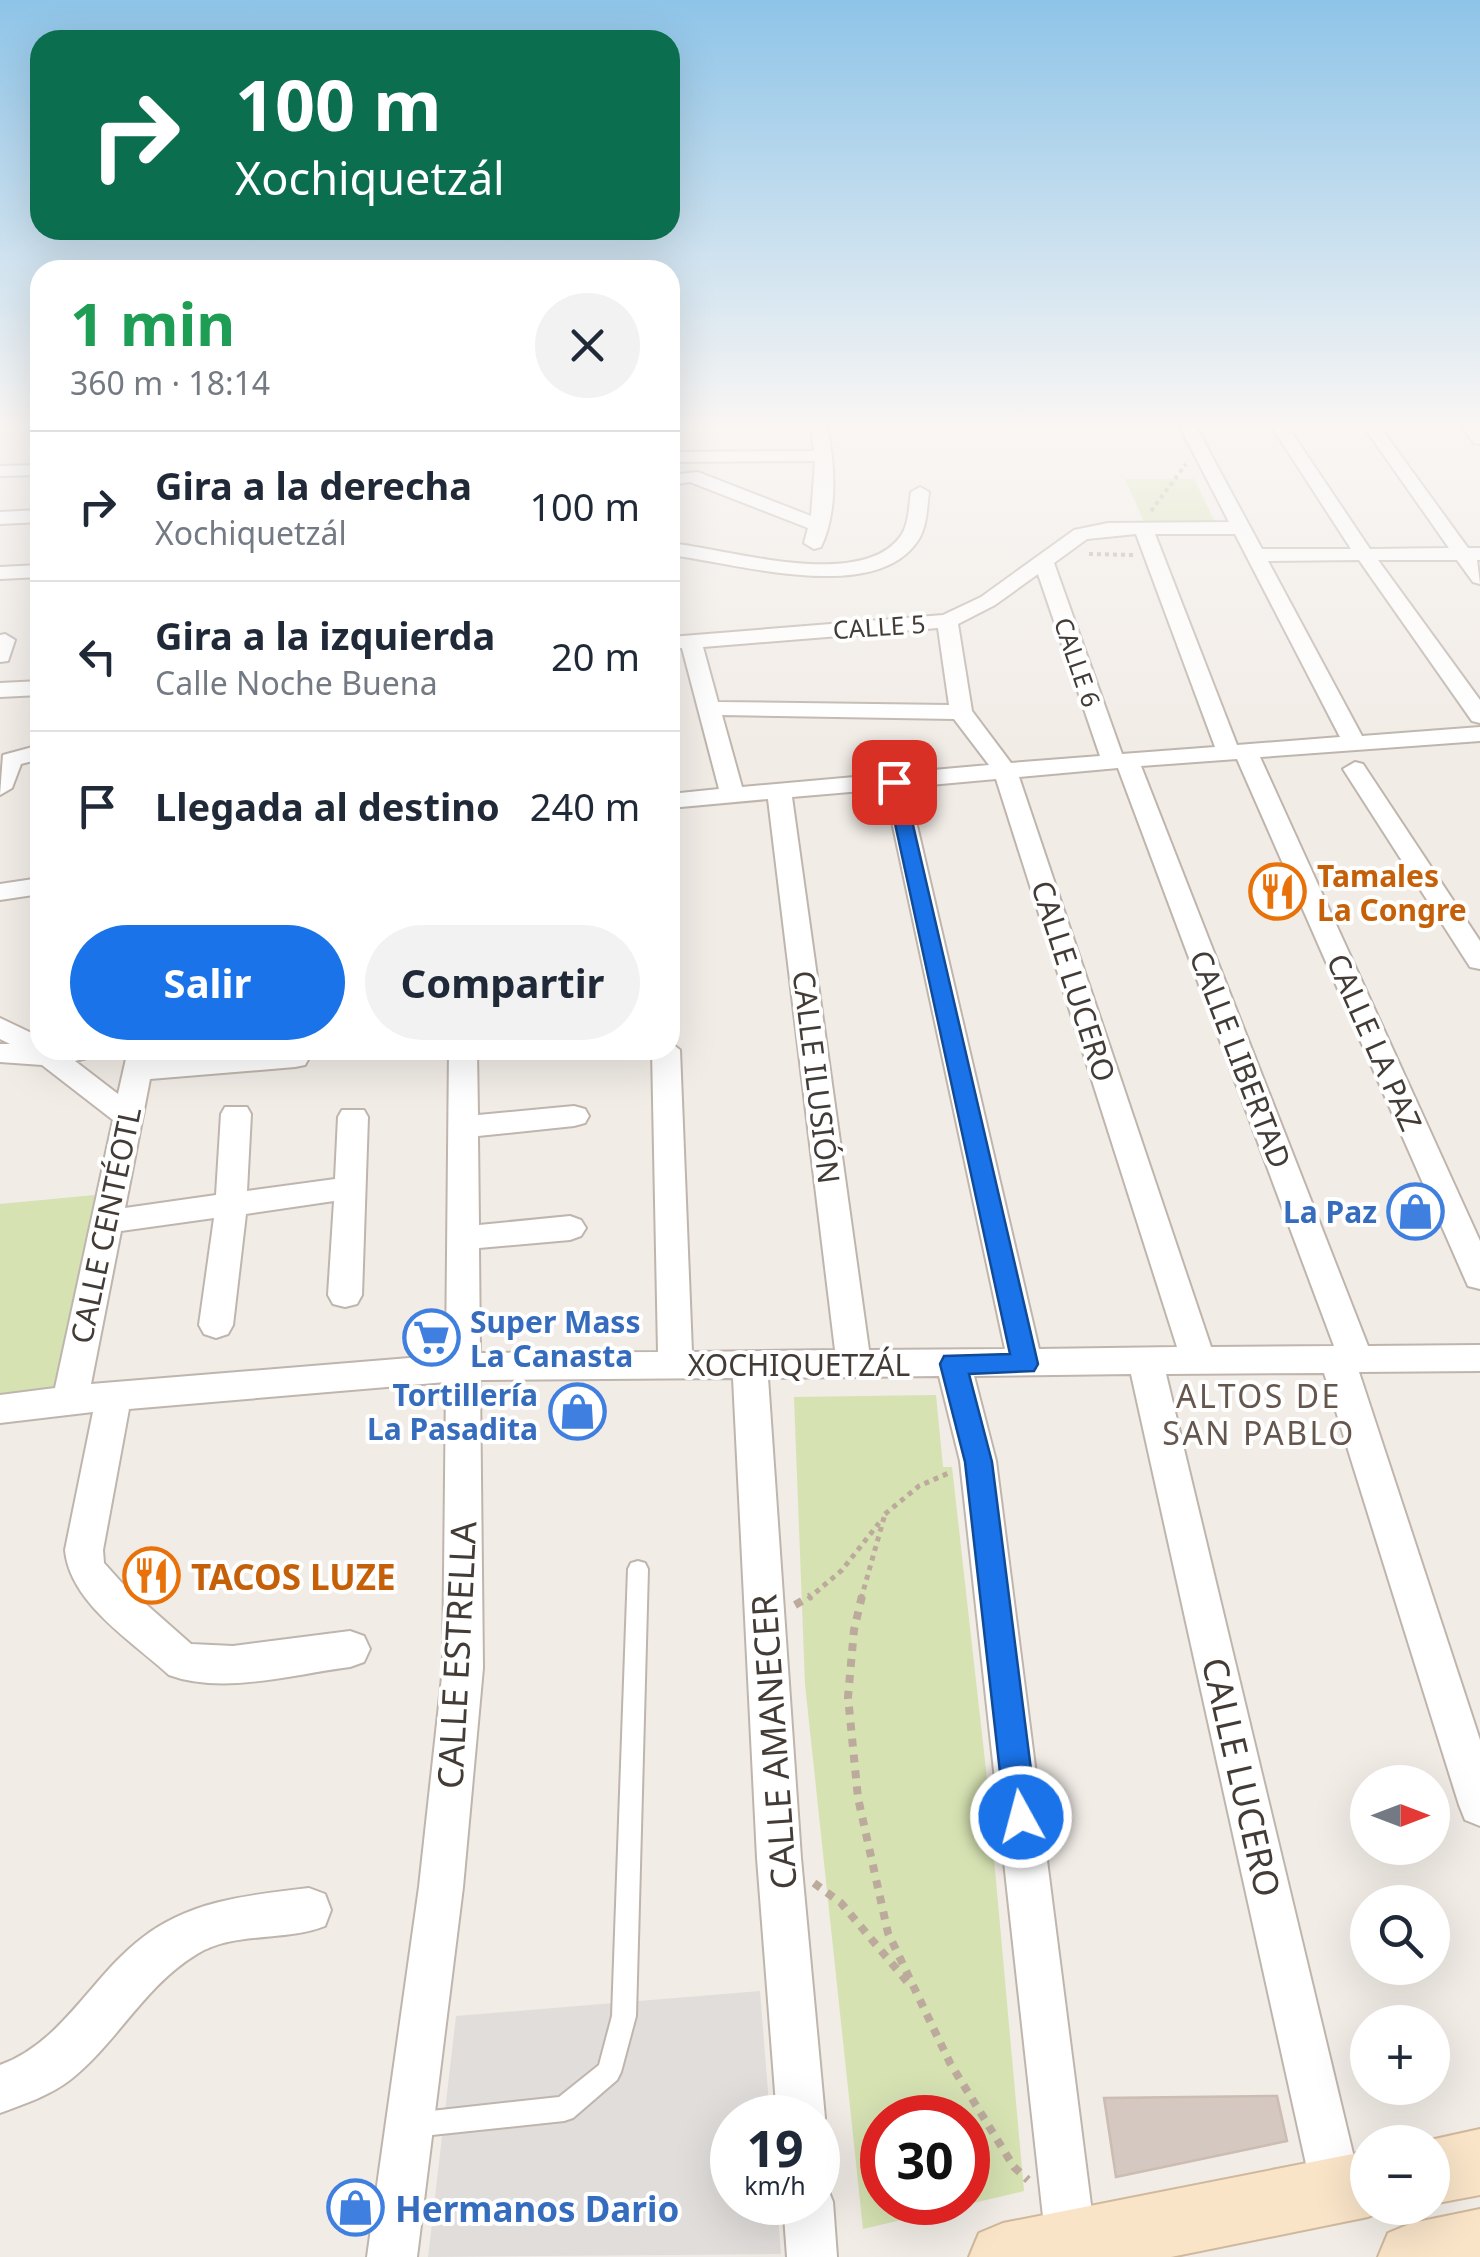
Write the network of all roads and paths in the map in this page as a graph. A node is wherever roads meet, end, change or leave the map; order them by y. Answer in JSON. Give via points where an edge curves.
{"nodes":[{"id":1,"x":689,"y":532,"type":"edge"},
{"id":2,"x":816,"y":532,"type":"edge"},
{"id":3,"x":911,"y":532,"type":"edge"},
{"id":4,"x":1098,"y":532,"type":"edge"},
{"id":5,"x":1145,"y":532,"type":"edge"},
{"id":6,"x":1244,"y":532,"type":"edge"},
{"id":7,"x":1350,"y":532,"type":"edge"},
{"id":8,"x":1454,"y":532,"type":"edge"},
{"id":9,"x":680,"y":549,"type":"edge"},
{"id":10,"x":707,"y":550,"type":"junction"},
{"id":11,"x":1257,"y":554,"type":"junction"},
{"id":12,"x":1284,"y":554,"type":"junction"},
{"id":13,"x":1364,"y":554,"type":"junction"},
{"id":14,"x":1471,"y":554,"type":"edge"},
{"id":15,"x":1156,"y":555,"type":"junction"},
{"id":16,"x":1050,"y":558,"type":"junction"},
{"id":17,"x":807,"y":570,"type":"junction"},
{"id":18,"x":30,"y":572,"type":"edge"},
{"id":19,"x":0,"y":573,"type":"edge"},
{"id":20,"x":1480,"y":578,"type":"edge"},
{"id":21,"x":1386,"y":582,"type":"junction"},
{"id":22,"x":947,"y":621,"type":"junction"},
{"id":23,"x":680,"y":642,"type":"edge"},
{"id":24,"x":30,"y":688,"type":"edge"},
{"id":25,"x":0,"y":690,"type":"edge"},
{"id":26,"x":707,"y":708,"type":"junction"},
{"id":27,"x":961,"y":712,"type":"junction"},
{"id":28,"x":1480,"y":716,"type":"edge"},
{"id":29,"x":1480,"y":734,"type":"edge"},
{"id":30,"x":1237,"y":753,"type":"junction"},
{"id":31,"x":30,"y":755,"type":"edge"},
{"id":32,"x":1355,"y":757,"type":"junction"},
{"id":33,"x":1120,"y":760,"type":"junction"},
{"id":34,"x":1005,"y":771,"type":"junction"},
{"id":35,"x":894,"y":782,"type":"junction"},
{"id":36,"x":0,"y":788,"type":"edge"},
{"id":37,"x":779,"y":791,"type":"junction"},
{"id":38,"x":732,"y":795,"type":"junction"},
{"id":39,"x":680,"y":800,"type":"edge"},
{"id":40,"x":30,"y":888,"type":"edge"},
{"id":41,"x":0,"y":892,"type":"edge"},
{"id":42,"x":1480,"y":961,"type":"edge"},
{"id":43,"x":0,"y":1027,"type":"edge"},
{"id":44,"x":30,"y":1040,"type":"edge"},
{"id":45,"x":30,"y":1052,"type":"edge"},
{"id":46,"x":0,"y":1053,"type":"edge"},
{"id":47,"x":64,"y":1060,"type":"edge"},
{"id":48,"x":140,"y":1060,"type":"edge"},
{"id":49,"x":462,"y":1060,"type":"edge"},
{"id":50,"x":666,"y":1060,"type":"edge"},
{"id":51,"x":236,"y":1114,"type":"dead end"},
{"id":52,"x":126,"y":1115,"type":"junction"},
{"id":53,"x":574,"y":1116,"type":"dead end"},
{"id":54,"x":354,"y":1118,"type":"dead end"},
{"id":55,"x":463,"y":1127,"type":"junction"},
{"id":56,"x":350,"y":1188,"type":"junction"},
{"id":57,"x":231,"y":1207,"type":"junction"},
{"id":58,"x":104,"y":1222,"type":"junction"},
{"id":59,"x":570,"y":1228,"type":"dead end"},
{"id":60,"x":461,"y":1238,"type":"junction"},
{"id":61,"x":1480,"y":1277,"type":"edge"},
{"id":62,"x":345,"y":1295,"type":"dead end"},
{"id":63,"x":216,"y":1325,"type":"dead end"},
{"id":64,"x":1346,"y":1358,"type":"junction"},
{"id":65,"x":1480,"y":1358,"type":"edge"},
{"id":66,"x":1199,"y":1363,"type":"junction"},
{"id":67,"x":675,"y":1364,"type":"junction"},
{"id":68,"x":854,"y":1364,"type":"junction"},
{"id":69,"x":954,"y":1364,"type":"junction"},
{"id":70,"x":1025,"y":1364,"type":"junction"},
{"id":71,"x":1146,"y":1364,"type":"junction"},
{"id":72,"x":750,"y":1366,"type":"junction"},
{"id":73,"x":462,"y":1367,"type":"junction"},
{"id":74,"x":114,"y":1398,"type":"junction"},
{"id":75,"x":70,"y":1400,"type":"junction"},
{"id":76,"x":0,"y":1410,"type":"edge"},
{"id":77,"x":978,"y":1462,"type":"junction"},
{"id":78,"x":885,"y":1514,"type":"junction"},
{"id":79,"x":638,"y":1569,"type":"dead end"},
{"id":80,"x":764,"y":1617,"type":"junction"},
{"id":81,"x":350,"y":1649,"type":"dead end"},
{"id":82,"x":1480,"y":1805,"type":"edge"},
{"id":83,"x":780,"y":1858,"type":"junction"},
{"id":84,"x":309,"y":1910,"type":"dead end"},
{"id":85,"x":916,"y":1992,"type":"junction"},
{"id":86,"x":0,"y":2089,"type":"edge"},
{"id":87,"x":799,"y":2095,"type":"edge"},
{"id":88,"x":409,"y":2126,"type":"junction"},
{"id":89,"x":1480,"y":2162,"type":"edge"},
{"id":90,"x":1450,"y":2168,"type":"edge"},
{"id":91,"x":1350,"y":2180,"type":"edge"},
{"id":92,"x":1350,"y":2188,"type":"edge"},
{"id":93,"x":810,"y":2225,"type":"edge"},
{"id":94,"x":1070,"y":2231,"type":"junction"},
{"id":95,"x":1480,"y":2243,"type":"edge"},
{"id":96,"x":392,"y":2257,"type":"edge"},
{"id":97,"x":812,"y":2257,"type":"edge"},
{"id":98,"x":1003,"y":2257,"type":"edge"},
{"id":99,"x":1412,"y":2257,"type":"edge"}],
"edges":[{"from":1,"to":10,"type":"street","via":[[707,541]]},
{"from":2,"to":17,"type":"street"},
{"from":3,"to":17,"type":"street","via":[[898,551],[877,562]]},
{"from":4,"to":16,"type":"street","name":"CALLE 5","via":[[1081,534]]},
{"from":5,"to":15,"type":"street","name":"CALLE LA PAZ"},
{"from":6,"to":11,"type":"street"},
{"from":7,"to":13,"type":"street"},
{"from":8,"to":14,"type":"street"},
{"from":9,"to":10,"type":"street"},
{"from":10,"to":17,"type":"street"},
{"from":11,"to":12,"type":"street"},
{"from":11,"to":32,"type":"street"},
{"from":12,"to":13,"type":"street"},
{"from":12,"to":21,"type":"street"},
{"from":13,"to":14,"type":"street"},
{"from":13,"to":21,"type":"street"},
{"from":14,"to":20,"type":"street"},
{"from":15,"to":16,"type":"path"},
{"from":15,"to":30,"type":"street","name":"CALLE LA PAZ"},
{"from":16,"to":22,"type":"street","name":"CALLE 5"},
{"from":16,"to":33,"type":"street","name":"CALLE 6"},
{"from":18,"to":19,"type":"street"},
{"from":21,"to":28,"type":"street"},
{"from":22,"to":23,"type":"street","name":"CALLE 5"},
{"from":22,"to":27,"type":"street"},
{"from":23,"to":26,"type":"street"},
{"from":24,"to":25,"type":"street"},
{"from":26,"to":27,"type":"street"},
{"from":26,"to":38,"type":"street"},
{"from":27,"to":34,"type":"street","name":"CALLE LUCERO"},
{"from":29,"to":32,"type":"street"},
{"from":30,"to":32,"type":"street"},
{"from":30,"to":33,"type":"street"},
{"from":30,"to":61,"type":"street","name":"CALLE LA PAZ"},
{"from":31,"to":36,"type":"street","via":[[11,760]]},
{"from":32,"to":42,"type":"street"},
{"from":33,"to":34,"type":"street"},
{"from":33,"to":64,"type":"street","name":"CALLE LIBERTAD"},
{"from":34,"to":35,"type":"street"},
{"from":34,"to":66,"type":"street","name":"CALLE LUCERO"},
{"from":35,"to":37,"type":"street"},
{"from":35,"to":70,"type":"street"},
{"from":37,"to":38,"type":"street"},
{"from":37,"to":68,"type":"street","name":"CALLE ILUSIÓN"},
{"from":38,"to":39,"type":"street"},
{"from":40,"to":41,"type":"street"},
{"from":43,"to":44,"type":"street"},
{"from":45,"to":46,"type":"street"},
{"from":47,"to":52,"type":"street"},
{"from":48,"to":52,"type":"street","name":"CALLE CENTÉOTL"},
{"from":49,"to":55,"type":"street","name":"CALLE ESTRELLA"},
{"from":50,"to":67,"type":"street"},
{"from":51,"to":57,"type":"street"},
{"from":52,"to":58,"type":"street","name":"CALLE CENTÉOTL"},
{"from":53,"to":55,"type":"street"},
{"from":54,"to":56,"type":"street"},
{"from":55,"to":60,"type":"street","name":"CALLE ESTRELLA"},
{"from":56,"to":57,"type":"street"},
{"from":56,"to":62,"type":"street"},
{"from":57,"to":58,"type":"street"},
{"from":57,"to":63,"type":"street"},
{"from":58,"to":75,"type":"street","name":"CALLE CENTÉOTL"},
{"from":59,"to":60,"type":"street"},
{"from":60,"to":73,"type":"street","name":"CALLE ESTRELLA"},
{"from":64,"to":65,"type":"street","name":"XOCHIQUETZÁL"},
{"from":64,"to":66,"type":"street","name":"XOCHIQUETZÁL"},
{"from":64,"to":82,"type":"street","name":"CALLE LIBERTAD"},
{"from":66,"to":71,"type":"street","name":"XOCHIQUETZÁL"},
{"from":67,"to":72,"type":"street","name":"XOCHIQUETZÁL"},
{"from":67,"to":73,"type":"street","name":"XOCHIQUETZÁL"},
{"from":68,"to":69,"type":"street","name":"XOCHIQUETZÁL"},
{"from":68,"to":72,"type":"street","name":"XOCHIQUETZÁL"},
{"from":69,"to":70,"type":"street","name":"XOCHIQUETZÁL"},
{"from":69,"to":77,"type":"street"},
{"from":70,"to":71,"type":"street","name":"XOCHIQUETZÁL"},
{"from":71,"to":91,"type":"street","name":"CALLE LUCERO"},
{"from":72,"to":80,"type":"street","name":"CALLE AMANECER"},
{"from":73,"to":74,"type":"street","name":"XOCHIQUETZÁL"},
{"from":73,"to":88,"type":"street","name":"CALLE ESTRELLA","via":[[463,1668]]},
{"from":74,"to":75,"type":"street","name":"XOCHIQUETZÁL"},
{"from":74,"to":81,"type":"street","via":[[84,1550],[86,1568],[108,1595],[183,1662],[234,1664]]},
{"from":75,"to":76,"type":"street","name":"XOCHIQUETZÁL"},
{"from":77,"to":78,"type":"path","via":[[919,1486]]},
{"from":77,"to":94,"type":"street"},
{"from":78,"to":80,"type":"path","via":[[858,1553],[811,1599]]},
{"from":78,"to":85,"type":"path","via":[[854,1630],[848,1697],[858,1798],[888,1933]]},
{"from":79,"to":88,"type":"lane","via":[[624,2016],[609,2072],[564,2110]]},
{"from":80,"to":83,"type":"street","name":"CALLE AMANECER"},
{"from":83,"to":85,"type":"path","via":[[841,1903]]},
{"from":83,"to":87,"type":"street","name":"CALLE AMANECER"},
{"from":84,"to":86,"type":"street","via":[[231,1922],[179,1939],[154,1957],[60,2059]]},
{"from":85,"to":94,"type":"path","via":[[950,2063],[1014,2167]]},
{"from":88,"to":96,"type":"street","name":"CALLE ESTRELLA"},
{"from":89,"to":90,"type":"main road"},
{"from":92,"to":94,"type":"main road"},
{"from":93,"to":97,"type":"street"},
{"from":94,"to":98,"type":"main road"},
{"from":95,"to":99,"type":"main road"}]}
